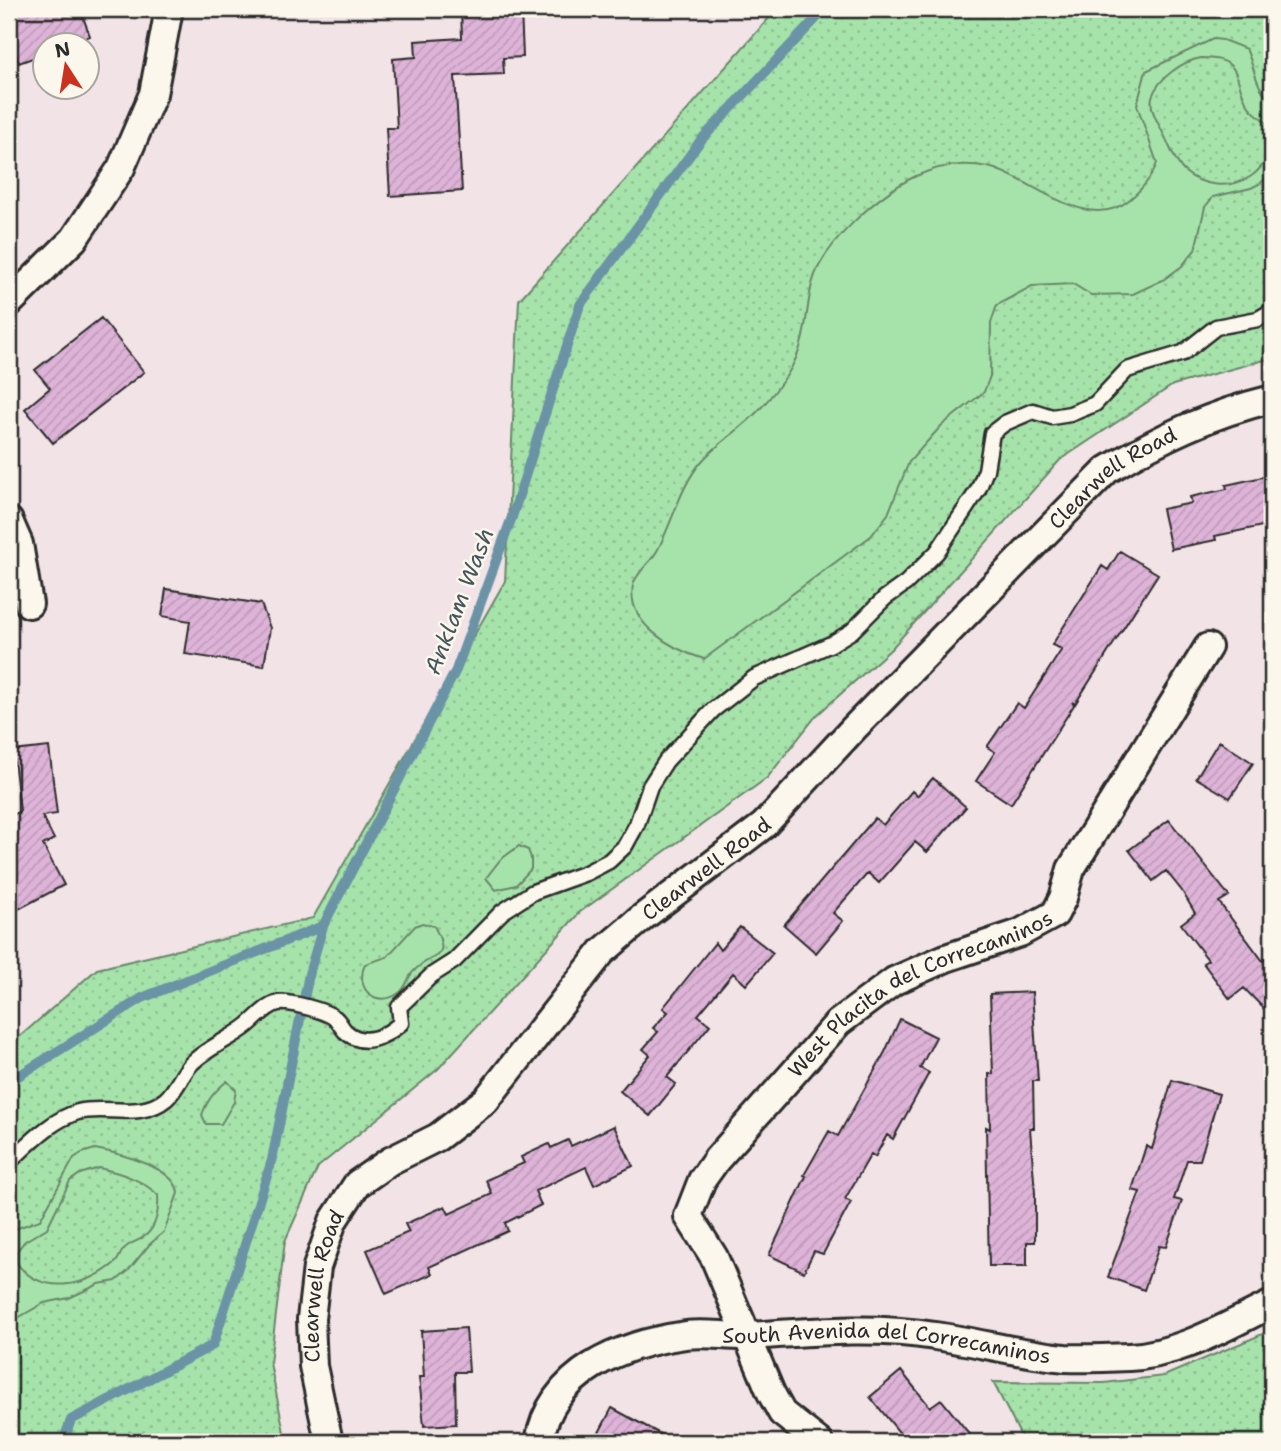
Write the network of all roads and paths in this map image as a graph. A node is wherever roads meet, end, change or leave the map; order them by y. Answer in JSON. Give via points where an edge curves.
{"nodes":[{"id":1,"x":169,"y":9,"type":"edge"},
{"id":2,"x":9,"y":303,"type":"edge"},
{"id":3,"x":1272,"y":311,"type":"edge"},
{"id":4,"x":1272,"y":399,"type":"edge"},
{"id":5,"x":9,"y":521,"type":"edge"},
{"id":6,"x":29,"y":604,"type":"dead end"},
{"id":7,"x":1208,"y":647,"type":"dead end"},
{"id":8,"x":9,"y":1162,"type":"edge"},
{"id":9,"x":1272,"y":1304,"type":"edge"},
{"id":10,"x":747,"y":1336,"type":"junction"},
{"id":11,"x":329,"y":1442,"type":"edge"},
{"id":12,"x":538,"y":1442,"type":"edge"},
{"id":13,"x":819,"y":1442,"type":"edge"}],
"edges":[{"from":1,"to":2,"type":"street","via":[[153,94],[121,167],[74,239]]},
{"from":3,"to":8,"type":"lane","via":[[1258,319],[1216,327],[1183,353],[1127,370],[1095,404],[1052,417],[1032,411],[992,433],[978,490],[937,552],[852,631],[754,678],[713,710],[666,761],[650,786],[625,846],[609,861],[533,892],[502,912],[399,1007],[401,1023],[389,1034],[358,1040],[335,1018],[276,1003],[193,1062],[167,1098],[126,1112],[78,1112],[51,1125]]},
{"from":4,"to":11,"type":"street","name":"Clearwell Road","via":[[1200,421],[1107,470],[764,825],[602,951],[486,1100],[438,1138],[390,1161],[357,1184],[333,1222],[317,1267],[311,1319],[313,1366]]},
{"from":5,"to":6,"type":"street","via":[[19,544]]},
{"from":7,"to":10,"type":"street","name":"West Placita del Correcaminos","via":[[1071,869],[1055,914],[1020,933],[894,981],[838,1023],[702,1180],[688,1216],[714,1257]]},
{"from":9,"to":10,"type":"street","name":"South Avenida del Correcaminos","via":[[1193,1341],[1132,1357],[1066,1358],[883,1331]]},
{"from":10,"to":12,"type":"street","name":"South Avenida del Correcaminos","via":[[688,1334],[606,1356],[564,1388],[549,1411]]},
{"from":10,"to":13,"type":"street","name":"West Placita del Correcaminos","via":[[782,1413]]}]}
